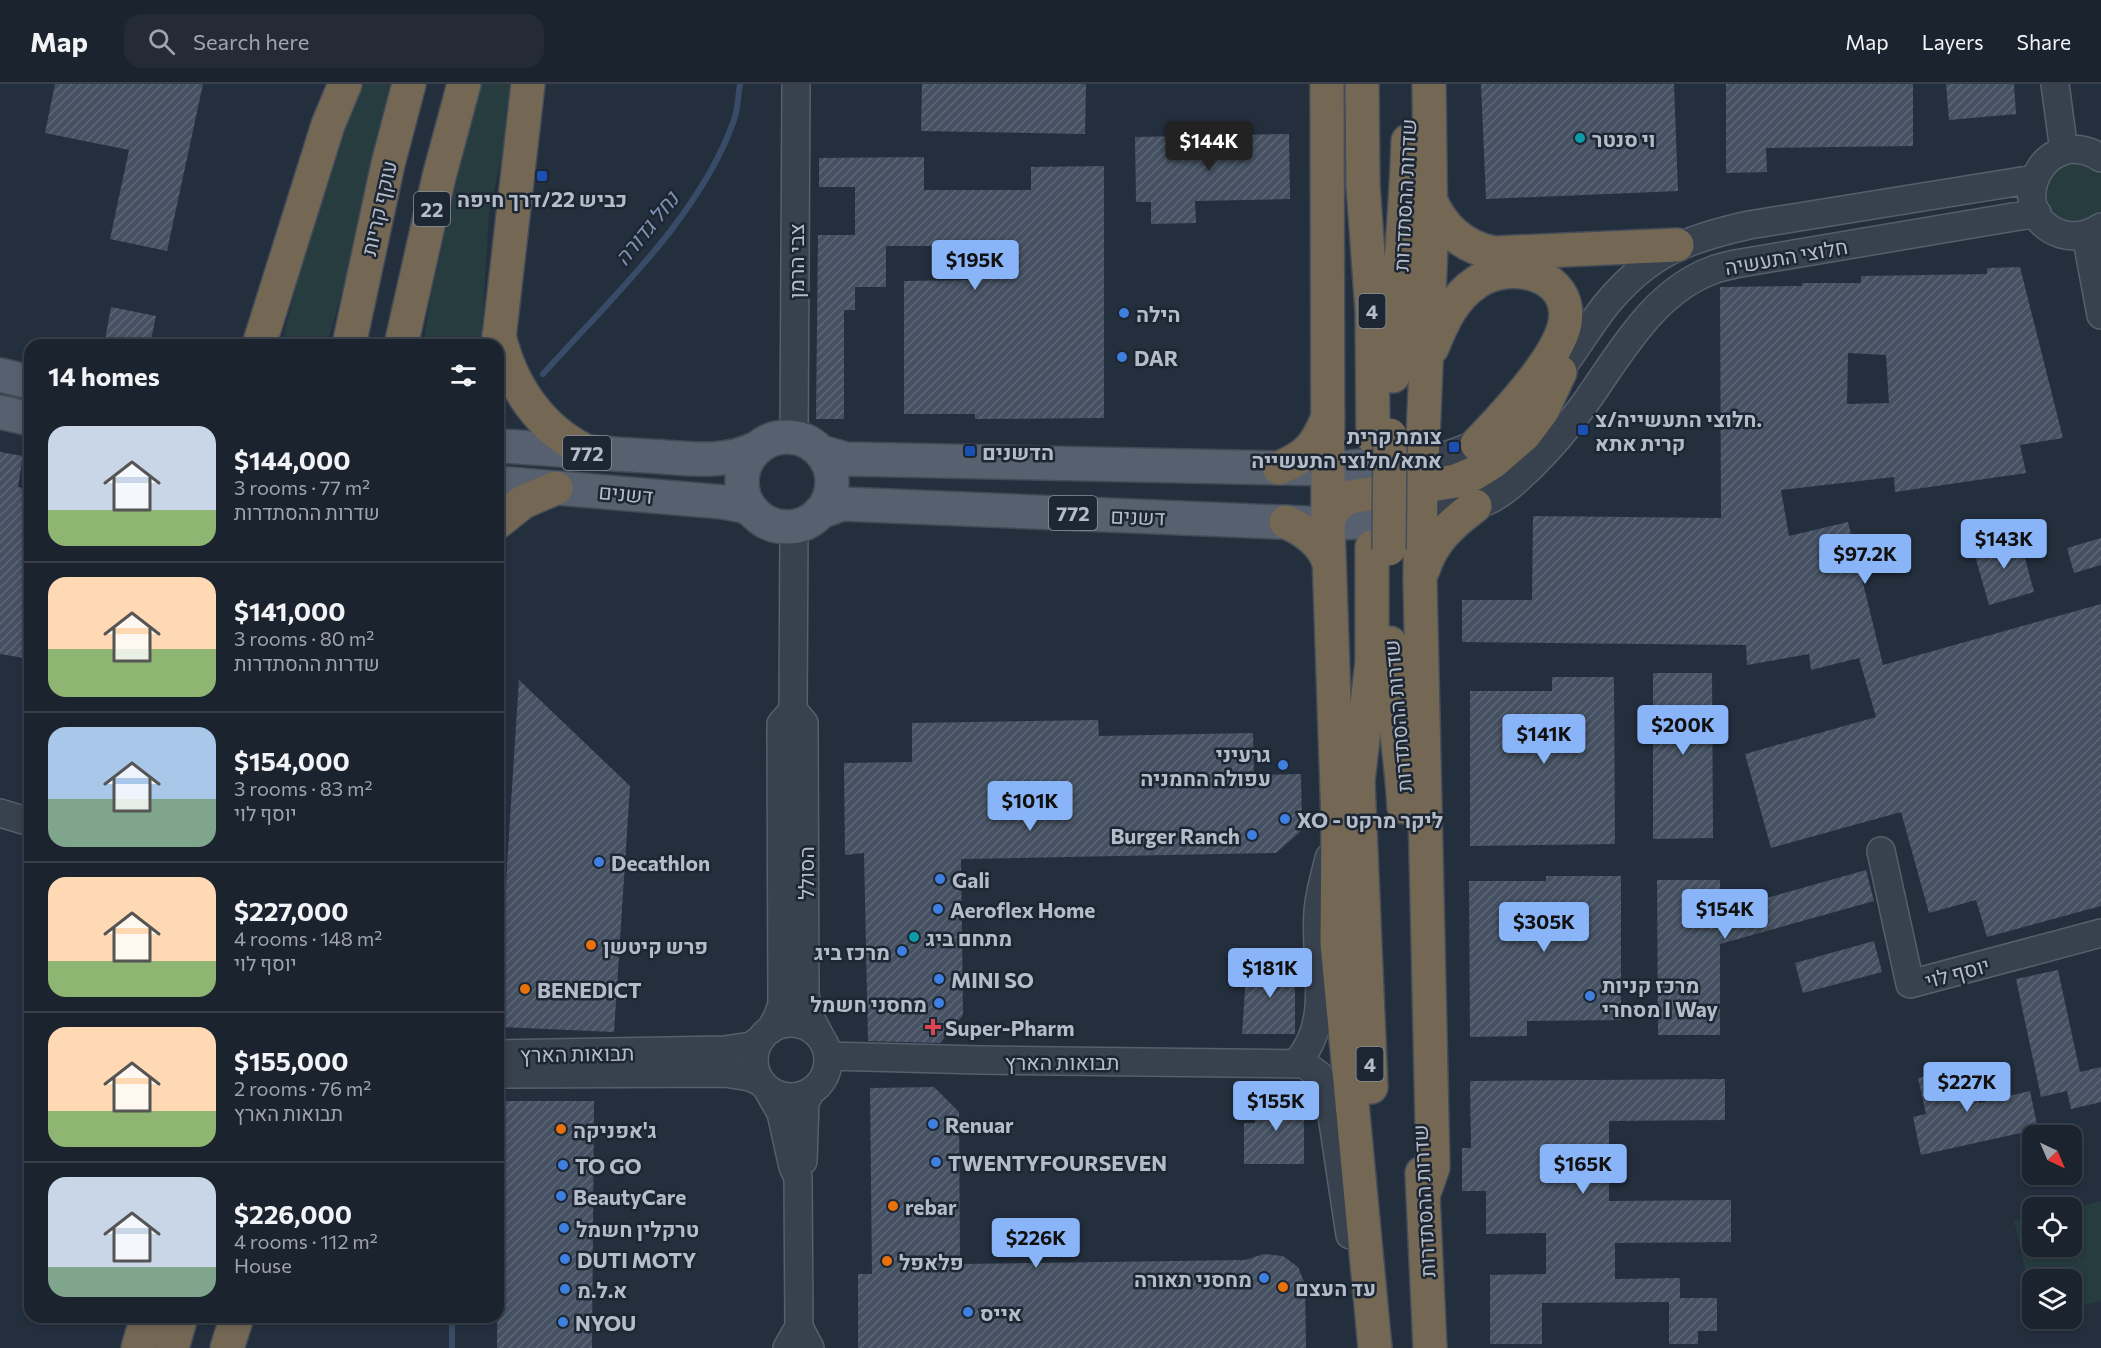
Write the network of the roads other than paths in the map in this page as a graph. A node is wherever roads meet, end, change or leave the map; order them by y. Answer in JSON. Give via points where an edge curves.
{"nodes":[{"id":1,"x":345,"y":84,"type":"edge"},
{"id":2,"x":409,"y":84,"type":"edge"},
{"id":3,"x":464,"y":84,"type":"edge"},
{"id":4,"x":528,"y":84,"type":"edge"},
{"id":5,"x":796,"y":84,"type":"edge"},
{"id":6,"x":1327,"y":84,"type":"edge"},
{"id":7,"x":1362,"y":84,"type":"edge"},
{"id":8,"x":1410,"y":84,"type":"edge"},
{"id":9,"x":1429,"y":84,"type":"edge"},
{"id":10,"x":2055,"y":84,"type":"edge"},
{"id":11,"x":2064,"y":151,"type":"junction"},
{"id":12,"x":2101,"y":158,"type":"edge"},
{"id":13,"x":2034,"y":179,"type":"junction"},
{"id":14,"x":1419,"y":192,"type":"junction"},
{"id":15,"x":2037,"y":213,"type":"junction"},
{"id":16,"x":2094,"y":231,"type":"edge"},
{"id":17,"x":295,"y":233,"type":"junction"},
{"id":18,"x":1677,"y":245,"type":"junction"},
{"id":19,"x":2101,"y":315,"type":"edge"},
{"id":20,"x":238,"y":339,"type":"edge"},
{"id":21,"x":261,"y":339,"type":"edge"},
{"id":22,"x":350,"y":339,"type":"edge"},
{"id":23,"x":402,"y":339,"type":"edge"},
{"id":24,"x":499,"y":339,"type":"edge"},
{"id":25,"x":504,"y":354,"type":"edge"},
{"id":26,"x":1426,"y":364,"type":"junction"},
{"id":27,"x":1560,"y":372,"type":"junction"},
{"id":28,"x":0,"y":375,"type":"edge"},
{"id":29,"x":24,"y":381,"type":"edge"},
{"id":30,"x":0,"y":412,"type":"edge"},
{"id":31,"x":1328,"y":417,"type":"junction"},
{"id":32,"x":24,"y":418,"type":"edge"},
{"id":33,"x":1477,"y":444,"type":"junction"},
{"id":34,"x":808,"y":445,"type":"junction"},
{"id":35,"x":504,"y":446,"type":"edge"},
{"id":36,"x":757,"y":448,"type":"junction"},
{"id":37,"x":590,"y":453,"type":"junction"},
{"id":38,"x":1279,"y":468,"type":"junction"},
{"id":39,"x":1328,"y":469,"type":"junction"},
{"id":40,"x":504,"y":484,"type":"edge"},
{"id":41,"x":556,"y":488,"type":"junction"},
{"id":42,"x":1421,"y":488,"type":"junction"},
{"id":43,"x":1475,"y":506,"type":"junction"},
{"id":44,"x":753,"y":511,"type":"junction"},
{"id":45,"x":504,"y":517,"type":"edge"},
{"id":46,"x":807,"y":519,"type":"junction"},
{"id":47,"x":1286,"y":522,"type":"junction"},
{"id":48,"x":1328,"y":524,"type":"junction"},
{"id":49,"x":1329,"y":563,"type":"junction"},
{"id":50,"x":1420,"y":581,"type":"junction"},
{"id":51,"x":793,"y":710,"type":"junction"},
{"id":52,"x":0,"y":813,"type":"edge"},
{"id":53,"x":24,"y":820,"type":"edge"},
{"id":54,"x":1338,"y":820,"type":"junction"},
{"id":55,"x":1881,"y":851,"type":"dead end"},
{"id":56,"x":2101,"y":933,"type":"edge"},
{"id":57,"x":765,"y":1035,"type":"junction"},
{"id":58,"x":824,"y":1046,"type":"junction"},
{"id":59,"x":504,"y":1054,"type":"edge"},
{"id":60,"x":1296,"y":1063,"type":"junction"},
{"id":61,"x":504,"y":1074,"type":"edge"},
{"id":62,"x":765,"y":1086,"type":"junction"},
{"id":63,"x":810,"y":1093,"type":"junction"},
{"id":64,"x":798,"y":1177,"type":"junction"},
{"id":65,"x":1423,"y":1196,"type":"junction"},
{"id":66,"x":1369,"y":1286,"type":"junction"},
{"id":67,"x":145,"y":1323,"type":"edge"},
{"id":68,"x":179,"y":1323,"type":"edge"},
{"id":69,"x":235,"y":1323,"type":"edge"},
{"id":70,"x":799,"y":1341,"type":"edge"},
{"id":71,"x":138,"y":1348,"type":"edge"},
{"id":72,"x":172,"y":1348,"type":"edge"},
{"id":73,"x":227,"y":1348,"type":"edge"},
{"id":74,"x":1375,"y":1348,"type":"edge"},
{"id":75,"x":1382,"y":1348,"type":"edge"},
{"id":76,"x":1430,"y":1348,"type":"edge"}],
"edges":[{"from":1,"to":17,"type":"highway","via":[[328,125]]},
{"from":2,"to":22,"type":"highway","name":"עוקף קריות"},
{"from":3,"to":23,"type":"highway","number":"22"},
{"from":4,"to":24,"type":"highway"},
{"from":5,"to":34,"type":"street","name":"צבי הרמן"},
{"from":6,"to":31,"type":"highway"},
{"from":7,"to":75,"type":"highway","name":"שדרות ההסתדרות","number":"4","via":[[1363,185],[1372,311],[1372,662],[1358,781]]},
{"from":8,"to":14,"type":"highway","name":"שדרות ההסתדרות","number":"4"},
{"from":9,"to":14,"type":"highway"},
{"from":10,"to":11,"type":"street"},
{"from":11,"to":12,"type":"street","via":[[2083,150]]},
{"from":11,"to":13,"type":"street","via":[[2046,161]]},
{"from":13,"to":15,"type":"street","via":[[2032,197]]},
{"from":13,"to":18,"type":"street","name":"חלוצי התעשיה","via":[[1749,225]]},
{"from":14,"to":18,"type":"highway","via":[[1449,231],[1467,244],[1494,253]]},
{"from":14,"to":26,"type":"highway"},
{"from":14,"to":65,"type":"highway","name":"שדרות ההסתדרות","number":"4","bridge":true,"via":[[1395,334],[1389,549],[1390,666],[1402,774]]},
{"from":15,"to":16,"type":"street","via":[[2053,230],[2075,236]]},
{"from":15,"to":43,"type":"street","name":"חלוצי התעשיה","via":[[1712,270],[1678,290],[1641,323],[1583,406],[1541,457],[1509,488]]},
{"from":16,"to":19,"type":"street"},
{"from":17,"to":20,"type":"highway"},
{"from":17,"to":21,"type":"highway"},
{"from":18,"to":27,"type":"street","name":"חלוצי התעשיה","via":[[1648,263],[1605,305]]},
{"from":25,"to":37,"type":"highway","via":[[513,380],[531,405],[563,438]]},
{"from":26,"to":33,"type":"highway","via":[[1450,309],[1480,280],[1515,271],[1550,281],[1559,290],[1566,312],[1561,336],[1528,386]]},
{"from":26,"to":42,"type":"highway"},
{"from":27,"to":33,"type":"street","name":"חלוצי התעשיה","via":[[1524,409]]},
{"from":27,"to":42,"type":"highway","via":[[1542,411],[1514,445],[1475,473]]},
{"from":28,"to":29,"type":"main road"},
{"from":30,"to":32,"type":"main road"},
{"from":31,"to":38,"type":"highway","via":[[1321,435],[1305,455]]},
{"from":31,"to":39,"type":"highway"},
{"from":33,"to":42,"type":"street","name":"חלוצי התעשיה","via":[[1448,456]]},
{"from":34,"to":36,"type":"main road","via":[[781,437]]},
{"from":34,"to":38,"type":"main road","via":[[846,459]]},
{"from":34,"to":46,"type":"main road","via":[[827,461],[832,479],[828,500]]},
{"from":35,"to":37,"type":"main road","name":"דשנים","number":"772"},
{"from":36,"to":37,"type":"main road","name":"דשנים","number":"772","via":[[730,458]]},
{"from":36,"to":44,"type":"main road","via":[[748,458],[742,481]]},
{"from":38,"to":39,"type":"main road"},
{"from":39,"to":42,"type":"main road"},
{"from":39,"to":48,"type":"highway"},
{"from":40,"to":41,"type":"main road","name":"דשנים","number":"772"},
{"from":41,"to":44,"type":"main road","name":"דשנים","number":"772","via":[[723,502]]},
{"from":41,"to":45,"type":"highway","via":[[523,502]]},
{"from":42,"to":43,"type":"street","name":"חלוצי התעשיה","via":[[1455,512]]},
{"from":42,"to":48,"type":"main road","name":"דשנים","number":"772"},
{"from":42,"to":50,"type":"highway"},
{"from":43,"to":50,"type":"highway","via":[[1440,536]]},
{"from":44,"to":46,"type":"main road","via":[[767,522],[785,527]]},
{"from":46,"to":47,"type":"main road","name":"דשנים","number":"772","via":[[842,504]]},
{"from":46,"to":51,"type":"street","name":"הסולל"},
{"from":47,"to":48,"type":"main road","name":"דשנים","number":"772"},
{"from":47,"to":49,"type":"highway","via":[[1318,544]]},
{"from":48,"to":49,"type":"highway"},
{"from":49,"to":54,"type":"highway"},
{"from":50,"to":65,"type":"highway","via":[[1433,1167]]},
{"from":51,"to":57,"type":"street","name":"הסולל","via":[[781,724],[782,1004]]},
{"from":51,"to":58,"type":"street","name":"הסולל","via":[[804,723],[805,995]]},
{"from":52,"to":53,"type":"street"},
{"from":54,"to":60,"type":"street","via":[[1317,913],[1318,1016],[1312,1042]]},
{"from":54,"to":66,"type":"highway","via":[[1337,943]]},
{"from":55,"to":56,"type":"street","name":"יוסף לוי","via":[[1910,984]]},
{"from":57,"to":58,"type":"street","via":[[780,1025],[792,1023],[802,1025]]},
{"from":57,"to":59,"type":"street","name":"תבואות הארץ","via":[[751,1046],[724,1050]]},
{"from":57,"to":62,"type":"street","via":[[754,1061]]},
{"from":58,"to":60,"type":"street","name":"תבואות הארץ","via":[[981,1060]]},
{"from":58,"to":63,"type":"street","via":[[828,1067],[825,1077]]},
{"from":60,"to":66,"type":"street","via":[[1314,1070],[1323,1082],[1331,1109],[1351,1242]]},
{"from":61,"to":62,"type":"street","name":"תבואות הארץ","via":[[725,1073],[750,1077]]},
{"from":62,"to":63,"type":"street","via":[[789,1098]]},
{"from":62,"to":64,"type":"street","via":[[781,1113]]},
{"from":63,"to":64,"type":"street","via":[[805,1102],[802,1167]]},
{"from":64,"to":70,"type":"street"},
{"from":65,"to":76,"type":"highway","name":"שדרות ההסתדרות","number":"4"},
{"from":66,"to":74,"type":"highway"},
{"from":67,"to":71,"type":"highway"},
{"from":68,"to":72,"type":"highway"},
{"from":69,"to":73,"type":"highway"}]}
